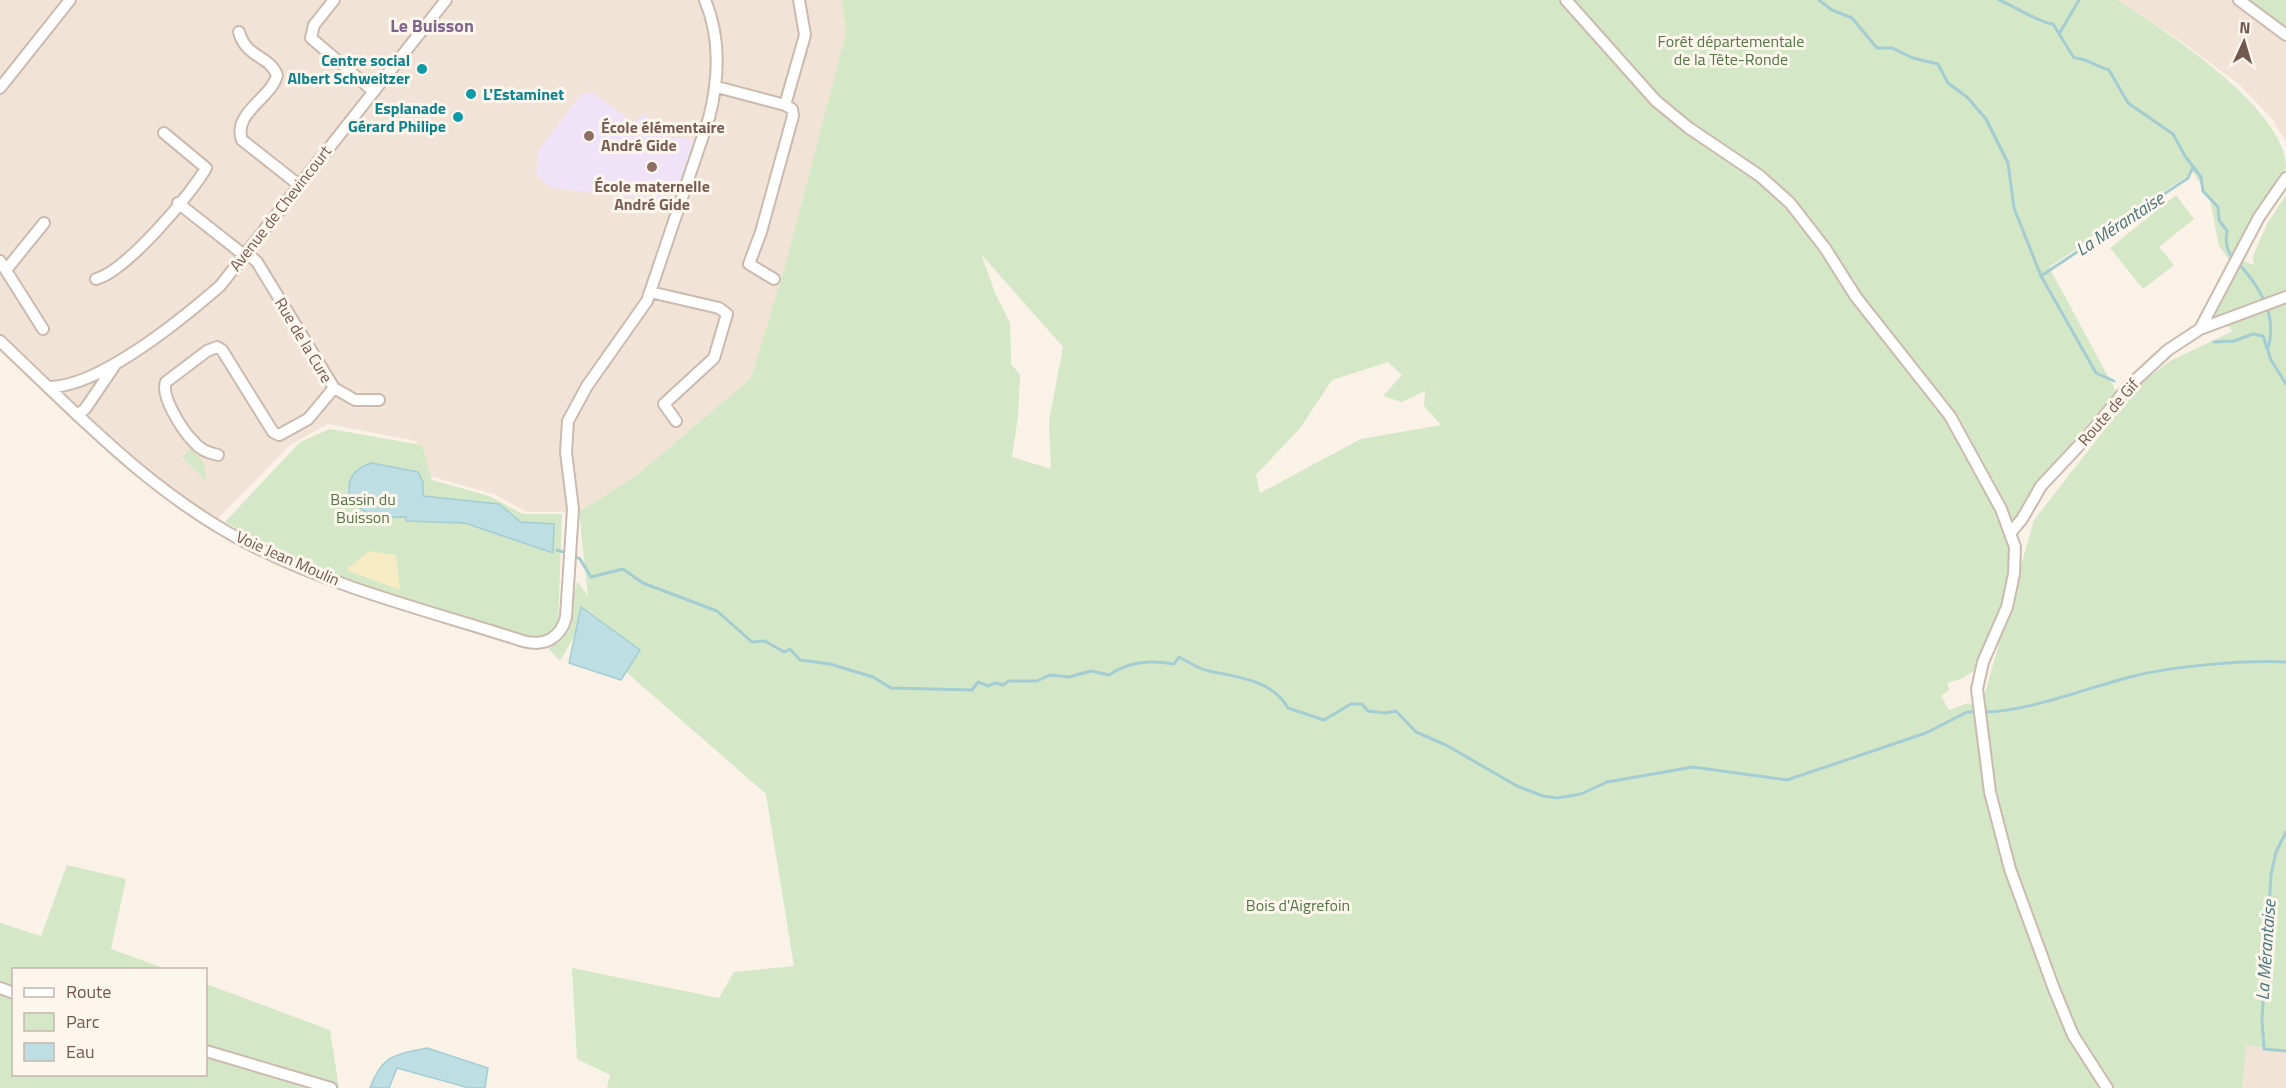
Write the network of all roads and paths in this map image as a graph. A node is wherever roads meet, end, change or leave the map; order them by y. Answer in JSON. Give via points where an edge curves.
{"nodes":[{"id":1,"x":70,"y":0,"type":"edge"},
{"id":2,"x":334,"y":0,"type":"edge"},
{"id":3,"x":705,"y":0,"type":"edge"},
{"id":4,"x":798,"y":0,"type":"edge"},
{"id":5,"x":1566,"y":0,"type":"edge"},
{"id":6,"x":2239,"y":0,"type":"edge"},
{"id":7,"x":444,"y":1,"type":"edge"},
{"id":8,"x":239,"y":32,"type":"dead end"},
{"id":9,"x":2286,"y":35,"type":"edge"},
{"id":10,"x":717,"y":87,"type":"junction"},
{"id":11,"x":0,"y":88,"type":"edge"},
{"id":12,"x":373,"y":91,"type":"junction"},
{"id":13,"x":785,"y":105,"type":"junction"},
{"id":14,"x":164,"y":133,"type":"dead end"},
{"id":15,"x":2286,"y":178,"type":"edge"},
{"id":16,"x":299,"y":185,"type":"junction"},
{"id":17,"x":178,"y":203,"type":"junction"},
{"id":18,"x":44,"y":223,"type":"dead end"},
{"id":19,"x":245,"y":254,"type":"junction"},
{"id":20,"x":3,"y":265,"type":"edge"},
{"id":21,"x":96,"y":279,"type":"dead end"},
{"id":22,"x":774,"y":279,"type":"dead end"},
{"id":23,"x":650,"y":292,"type":"junction"},
{"id":24,"x":2286,"y":297,"type":"edge"},
{"id":25,"x":44,"y":329,"type":"dead end"},
{"id":26,"x":2200,"y":329,"type":"junction"},
{"id":27,"x":0,"y":341,"type":"edge"},
{"id":28,"x":116,"y":365,"type":"junction"},
{"id":29,"x":48,"y":387,"type":"junction"},
{"id":30,"x":334,"y":388,"type":"junction"},
{"id":31,"x":379,"y":400,"type":"dead end"},
{"id":32,"x":77,"y":415,"type":"junction"},
{"id":33,"x":676,"y":421,"type":"dead end"},
{"id":34,"x":218,"y":455,"type":"dead end"},
{"id":35,"x":2012,"y":531,"type":"junction"},
{"id":36,"x":207,"y":1051,"type":"edge"},
{"id":37,"x":331,"y":1088,"type":"edge"},
{"id":38,"x":2107,"y":1088,"type":"edge"}],
"edges":[{"from":1,"to":11,"type":"street"},
{"from":2,"to":12,"type":"street","via":[[314,25],[311,38]]},
{"from":3,"to":10,"type":"street","via":[[717,44]]},
{"from":4,"to":13,"type":"street","via":[[805,35]]},
{"from":5,"to":35,"type":"street","via":[[1656,101],[1760,176],[1790,203],[1856,297],[1950,416]]},
{"from":6,"to":9,"type":"street"},
{"from":7,"to":12,"type":"street","name":"Avenue de Chevincourt"},
{"from":8,"to":16,"type":"street","via":[[244,48],[278,75],[244,118],[242,140]]},
{"from":10,"to":13,"type":"street"},
{"from":10,"to":23,"type":"street"},
{"from":12,"to":16,"type":"street","name":"Avenue de Chevincourt"},
{"from":13,"to":22,"type":"street","via":[[792,109],[793,116],[749,264]]},
{"from":14,"to":17,"type":"street","via":[[206,168]]},
{"from":15,"to":26,"type":"street","name":"Route de Gif","via":[[2241,250]]},
{"from":16,"to":19,"type":"street","name":"Avenue de Chevincourt"},
{"from":17,"to":19,"type":"street","name":"Rue de la Cure"},
{"from":17,"to":21,"type":"street","via":[[150,238],[110,273]]},
{"from":18,"to":20,"type":"street"},
{"from":19,"to":28,"type":"street","name":"Avenue de Chevincourt","via":[[220,286]]},
{"from":19,"to":30,"type":"street","name":"Rue de la Cure","via":[[256,262]]},
{"from":20,"to":25,"type":"street"},
{"from":23,"to":32,"type":"street","name":"Voie Jean Moulin","via":[[568,421],[566,452],[572,521],[566,617],[560,632],[545,642],[530,643],[334,580],[252,546],[191,509],[128,462]]},
{"from":23,"to":33,"type":"street","via":[[719,308],[727,314],[714,358],[664,404]]},
{"from":24,"to":26,"type":"street"},
{"from":26,"to":35,"type":"street","name":"Route de Gif","via":[[2168,350],[2128,386],[2042,486]]},
{"from":27,"to":29,"type":"street","name":"Voie Jean Moulin"},
{"from":28,"to":29,"type":"street","name":"Avenue de Chevincourt","via":[[61,387]]},
{"from":28,"to":32,"type":"street","name":"Avenue de Chevincourt"},
{"from":29,"to":32,"type":"street","name":"Voie Jean Moulin"},
{"from":30,"to":31,"type":"street","name":"Rue de la Cure","via":[[355,400]]},
{"from":30,"to":34,"type":"street","via":[[308,419],[279,435],[273,432],[222,350],[217,347],[207,351],[166,382],[164,396],[192,441],[206,452]]},
{"from":35,"to":38,"type":"street","via":[[2016,547],[2012,588],[1983,662],[1977,689],[1990,792],[2010,869],[2054,989],[2073,1035]]},
{"from":36,"to":37,"type":"street"}]}
